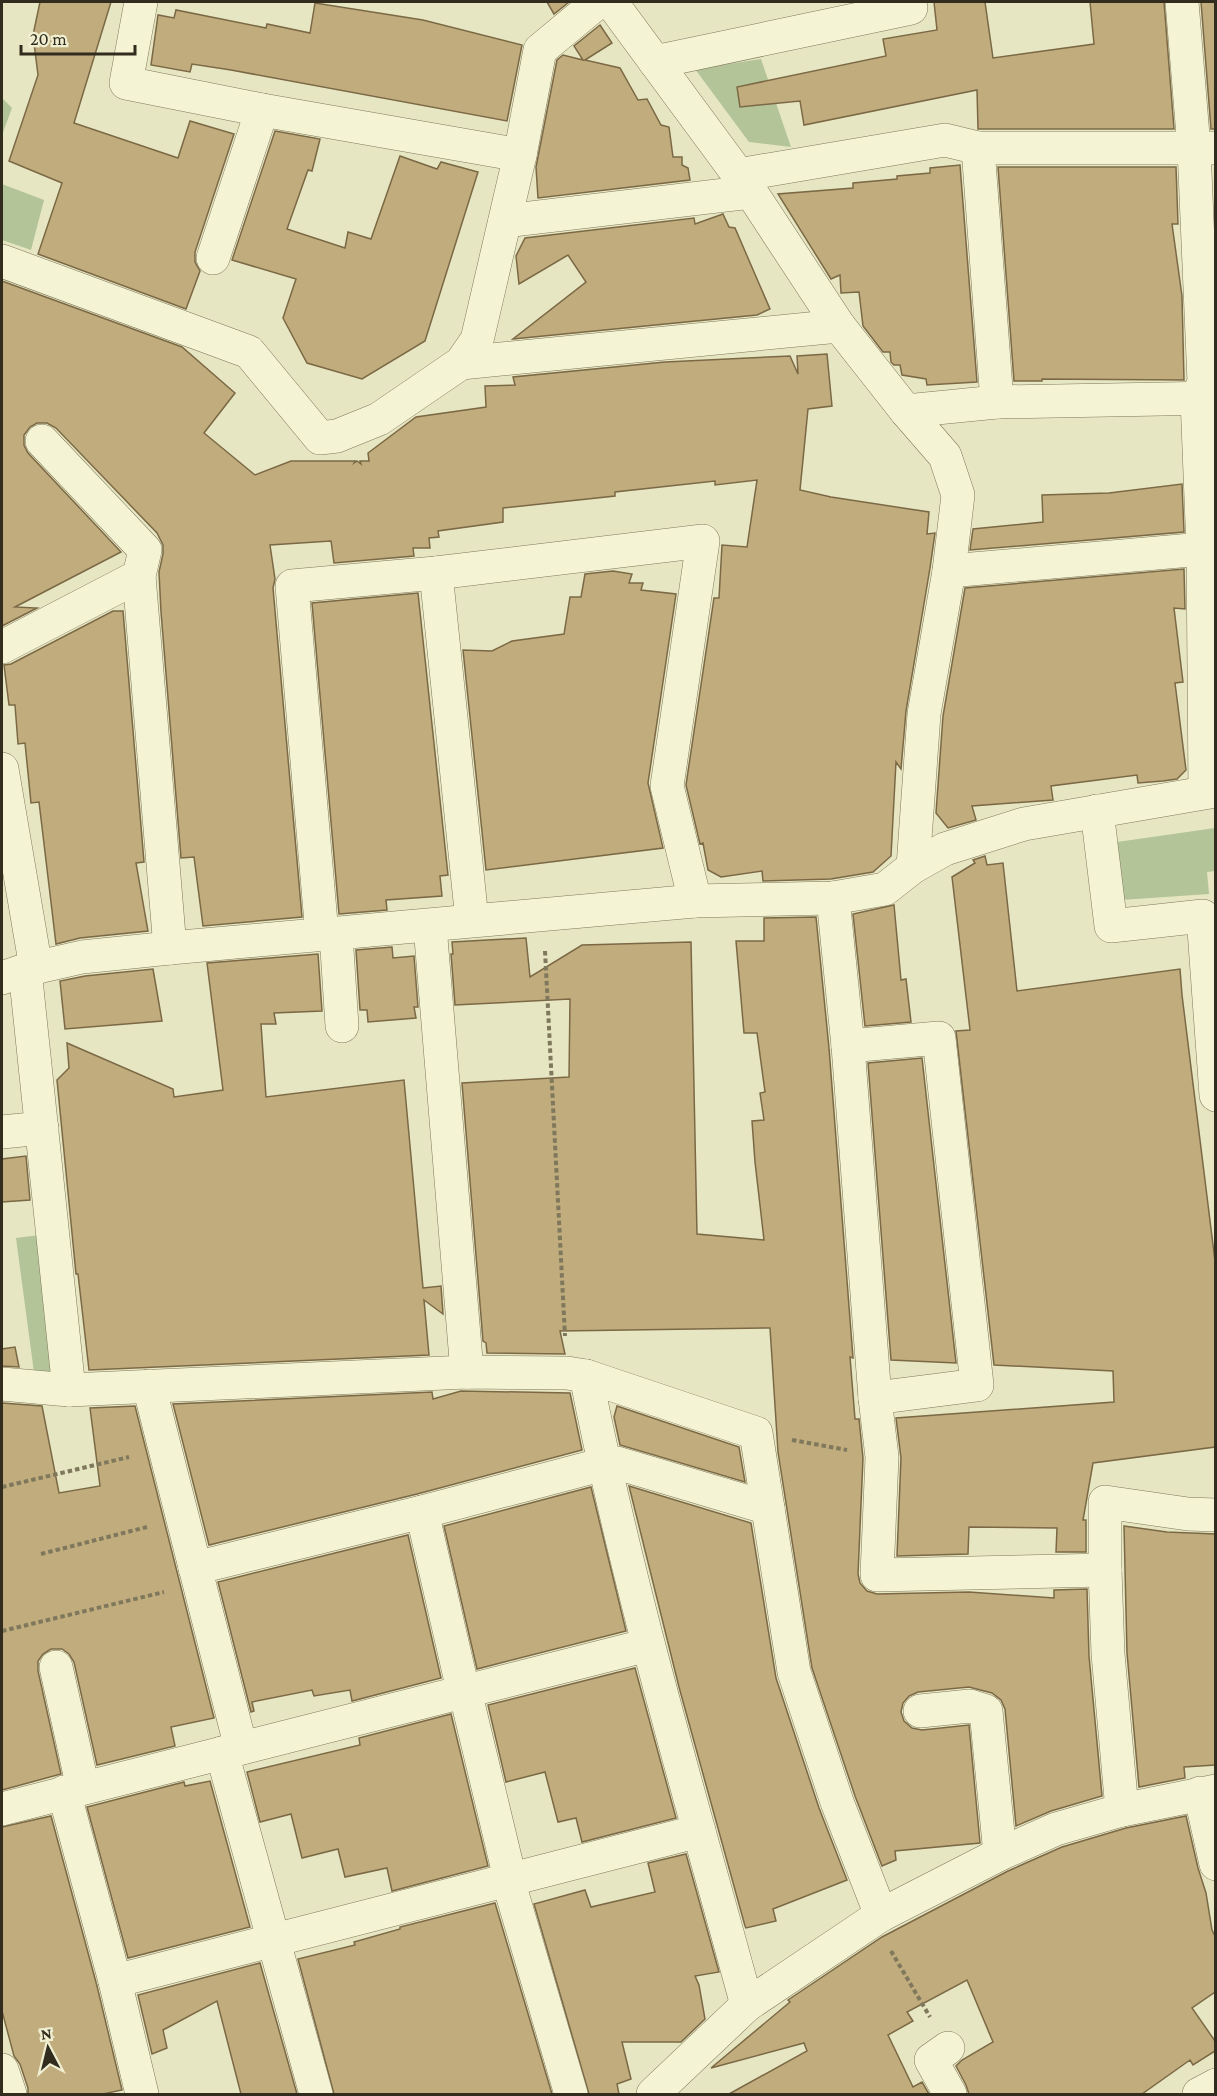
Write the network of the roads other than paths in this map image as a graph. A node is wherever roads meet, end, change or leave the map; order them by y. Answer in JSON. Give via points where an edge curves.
{"nodes":[{"id":1,"x":141,"y":2,"type":"edge"},
{"id":2,"x":598,"y":2,"type":"edge"},
{"id":3,"x":611,"y":2,"type":"edge"},
{"id":4,"x":1182,"y":2,"type":"edge"},
{"id":5,"x":911,"y":8,"type":"dead end"},
{"id":6,"x":655,"y":62,"type":"junction"},
{"id":7,"x":262,"y":110,"type":"junction"},
{"id":8,"x":978,"y":148,"type":"junction"},
{"id":9,"x":1205,"y":148,"type":"edge"},
{"id":10,"x":520,"y":155,"type":"junction"},
{"id":11,"x":744,"y":183,"type":"junction"},
{"id":12,"x":505,"y":221,"type":"junction"},
{"id":13,"x":213,"y":258,"type":"dead end"},
{"id":14,"x":2,"y":261,"type":"edge"},
{"id":15,"x":839,"y":326,"type":"junction"},
{"id":16,"x":461,"y":363,"type":"junction"},
{"id":17,"x":1206,"y":398,"type":"edge"},
{"id":18,"x":997,"y":402,"type":"junction"},
{"id":19,"x":906,"y":411,"type":"junction"},
{"id":20,"x":42,"y":441,"type":"dead end"},
{"id":21,"x":1203,"y":549,"type":"junction"},
{"id":22,"x":949,"y":571,"type":"junction"},
{"id":23,"x":436,"y":573,"type":"junction"},
{"id":24,"x":139,"y":576,"type":"junction"},
{"id":25,"x":2,"y":647,"type":"edge"},
{"id":26,"x":2,"y":769,"type":"edge"},
{"id":27,"x":1210,"y":792,"type":"edge"},
{"id":28,"x":1097,"y":811,"type":"junction"},
{"id":29,"x":913,"y":867,"type":"junction"},
{"id":30,"x":833,"y":898,"type":"junction"},
{"id":31,"x":695,"y":901,"type":"junction"},
{"id":32,"x":472,"y":920,"type":"junction"},
{"id":33,"x":430,"y":926,"type":"junction"},
{"id":34,"x":329,"y":934,"type":"junction"},
{"id":35,"x":170,"y":948,"type":"junction"},
{"id":36,"x":21,"y":972,"type":"edge"},
{"id":37,"x":342,"y":1026,"type":"dead end"},
{"id":38,"x":848,"y":1046,"type":"junction"},
{"id":39,"x":1215,"y":1095,"type":"edge"},
{"id":40,"x":42,"y":1128,"type":"junction"},
{"id":41,"x":2,"y":1132,"type":"edge"},
{"id":42,"x":467,"y":1372,"type":"junction"},
{"id":43,"x":577,"y":1375,"type":"junction"},
{"id":44,"x":2,"y":1384,"type":"edge"},
{"id":45,"x":149,"y":1386,"type":"junction"},
{"id":46,"x":69,"y":1390,"type":"junction"},
{"id":47,"x":875,"y":1398,"type":"junction"},
{"id":48,"x":604,"y":1464,"type":"junction"},
{"id":49,"x":768,"y":1508,"type":"junction"},
{"id":50,"x":422,"y":1512,"type":"junction"},
{"id":51,"x":1215,"y":1515,"type":"edge"},
{"id":52,"x":1105,"y":1570,"type":"junction"},
{"id":53,"x":197,"y":1576,"type":"junction"},
{"id":54,"x":648,"y":1645,"type":"junction"},
{"id":55,"x":56,"y":1667,"type":"dead end"},
{"id":56,"x":465,"y":1691,"type":"junction"},
{"id":57,"x":920,"y":1711,"type":"dead end"},
{"id":58,"x":232,"y":1750,"type":"junction"},
{"id":59,"x":73,"y":1790,"type":"junction"},
{"id":60,"x":1208,"y":1792,"type":"edge"},
{"id":61,"x":2,"y":1809,"type":"edge"},
{"id":62,"x":1122,"y":1810,"type":"junction"},
{"id":63,"x":699,"y":1832,"type":"junction"},
{"id":64,"x":1000,"y":1854,"type":"junction"},
{"id":65,"x":1215,"y":1864,"type":"edge"},
{"id":66,"x":508,"y":1880,"type":"junction"},
{"id":67,"x":877,"y":1918,"type":"junction"},
{"id":68,"x":274,"y":1941,"type":"junction"},
{"id":69,"x":115,"y":1981,"type":"junction"},
{"id":70,"x":747,"y":2005,"type":"junction"},
{"id":71,"x":948,"y":2048,"type":"road end"},
{"id":72,"x":2,"y":2070,"type":"edge"},
{"id":73,"x":689,"y":2082,"type":"edge"},
{"id":74,"x":1215,"y":2085,"type":"edge"},
{"id":75,"x":10,"y":2094,"type":"edge"},
{"id":76,"x":142,"y":2094,"type":"edge"},
{"id":77,"x":316,"y":2094,"type":"edge"},
{"id":78,"x":571,"y":2094,"type":"edge"},
{"id":79,"x":653,"y":2094,"type":"edge"},
{"id":80,"x":950,"y":2094,"type":"edge"},
{"id":81,"x":1199,"y":2094,"type":"edge"}],
"edges":[{"from":1,"to":7,"type":"street","via":[[126,83]]},
{"from":2,"to":10,"type":"street","via":[[540,50]]},
{"from":3,"to":6,"type":"street"},
{"from":4,"to":9,"type":"street"},
{"from":5,"to":6,"type":"street"},
{"from":6,"to":11,"type":"street"},
{"from":7,"to":10,"type":"street"},
{"from":7,"to":13,"type":"street"},
{"from":8,"to":9,"type":"street"},
{"from":8,"to":11,"type":"street","via":[[945,140]]},
{"from":8,"to":18,"type":"street"},
{"from":9,"to":17,"type":"street"},
{"from":10,"to":12,"type":"street"},
{"from":11,"to":12,"type":"street"},
{"from":11,"to":15,"type":"street"},
{"from":12,"to":16,"type":"street","via":[[477,340]]},
{"from":14,"to":16,"type":"street","via":[[249,352],[320,438],[337,436],[379,419]]},
{"from":15,"to":16,"type":"street"},
{"from":15,"to":19,"type":"street"},
{"from":17,"to":18,"type":"street"},
{"from":17,"to":21,"type":"street"},
{"from":18,"to":19,"type":"street"},
{"from":19,"to":22,"type":"street","via":[[945,456],[958,495]]},
{"from":20,"to":24,"type":"street","via":[[145,550]]},
{"from":21,"to":22,"type":"street"},
{"from":21,"to":27,"type":"street"},
{"from":22,"to":29,"type":"street","via":[[924,714]]},
{"from":23,"to":31,"type":"street","via":[[703,541],[667,786]]},
{"from":23,"to":32,"type":"street"},
{"from":23,"to":34,"type":"street","via":[[292,586]]},
{"from":24,"to":25,"type":"street"},
{"from":24,"to":35,"type":"street"},
{"from":26,"to":36,"type":"street"},
{"from":27,"to":28,"type":"street"},
{"from":28,"to":29,"type":"street","via":[[1024,824],[945,849]]},
{"from":28,"to":39,"type":"street","via":[[1111,926],[1203,916]]},
{"from":29,"to":30,"type":"street","via":[[885,889]]},
{"from":30,"to":31,"type":"street"},
{"from":30,"to":38,"type":"street"},
{"from":31,"to":32,"type":"street"},
{"from":32,"to":33,"type":"street"},
{"from":33,"to":34,"type":"street"},
{"from":33,"to":42,"type":"street"},
{"from":34,"to":35,"type":"street"},
{"from":34,"to":37,"type":"street"},
{"from":35,"to":36,"type":"street","via":[[82,957]]},
{"from":36,"to":40,"type":"street"},
{"from":38,"to":47,"type":"street"},
{"from":38,"to":47,"type":"street","via":[[939,1038],[977,1384]]},
{"from":40,"to":41,"type":"street"},
{"from":40,"to":46,"type":"street"},
{"from":42,"to":43,"type":"street"},
{"from":42,"to":45,"type":"street"},
{"from":43,"to":48,"type":"street"},
{"from":43,"to":49,"type":"street","via":[[756,1432]]},
{"from":44,"to":46,"type":"street"},
{"from":45,"to":46,"type":"street"},
{"from":45,"to":53,"type":"street"},
{"from":47,"to":52,"type":"street","via":[[882,1457],[877,1575]]},
{"from":48,"to":49,"type":"street","via":[[617,1463]]},
{"from":48,"to":50,"type":"street"},
{"from":48,"to":54,"type":"street"},
{"from":49,"to":67,"type":"street","via":[[794,1672]]},
{"from":50,"to":53,"type":"street"},
{"from":50,"to":56,"type":"street"},
{"from":51,"to":52,"type":"street","via":[[1105,1502]]},
{"from":52,"to":62,"type":"street"},
{"from":53,"to":58,"type":"street"},
{"from":54,"to":56,"type":"street"},
{"from":54,"to":63,"type":"street"},
{"from":55,"to":59,"type":"street"},
{"from":56,"to":58,"type":"street"},
{"from":56,"to":66,"type":"street"},
{"from":57,"to":64,"type":"street","via":[[970,1706],[986,1711]]},
{"from":58,"to":59,"type":"street"},
{"from":58,"to":68,"type":"street"},
{"from":59,"to":61,"type":"street"},
{"from":59,"to":69,"type":"street"},
{"from":60,"to":62,"type":"street"},
{"from":60,"to":65,"type":"street"},
{"from":62,"to":64,"type":"street","via":[[1056,1829]]},
{"from":63,"to":66,"type":"street"},
{"from":63,"to":70,"type":"street"},
{"from":64,"to":67,"type":"street"},
{"from":66,"to":68,"type":"street"},
{"from":66,"to":78,"type":"street"},
{"from":67,"to":70,"type":"street"},
{"from":68,"to":69,"type":"street"},
{"from":68,"to":77,"type":"street"},
{"from":69,"to":76,"type":"street"},
{"from":70,"to":73,"type":"street"},
{"from":71,"to":80,"type":"street","via":[[932,2060]]},
{"from":72,"to":75,"type":"street"},
{"from":73,"to":79,"type":"street"},
{"from":74,"to":81,"type":"street"}]}
